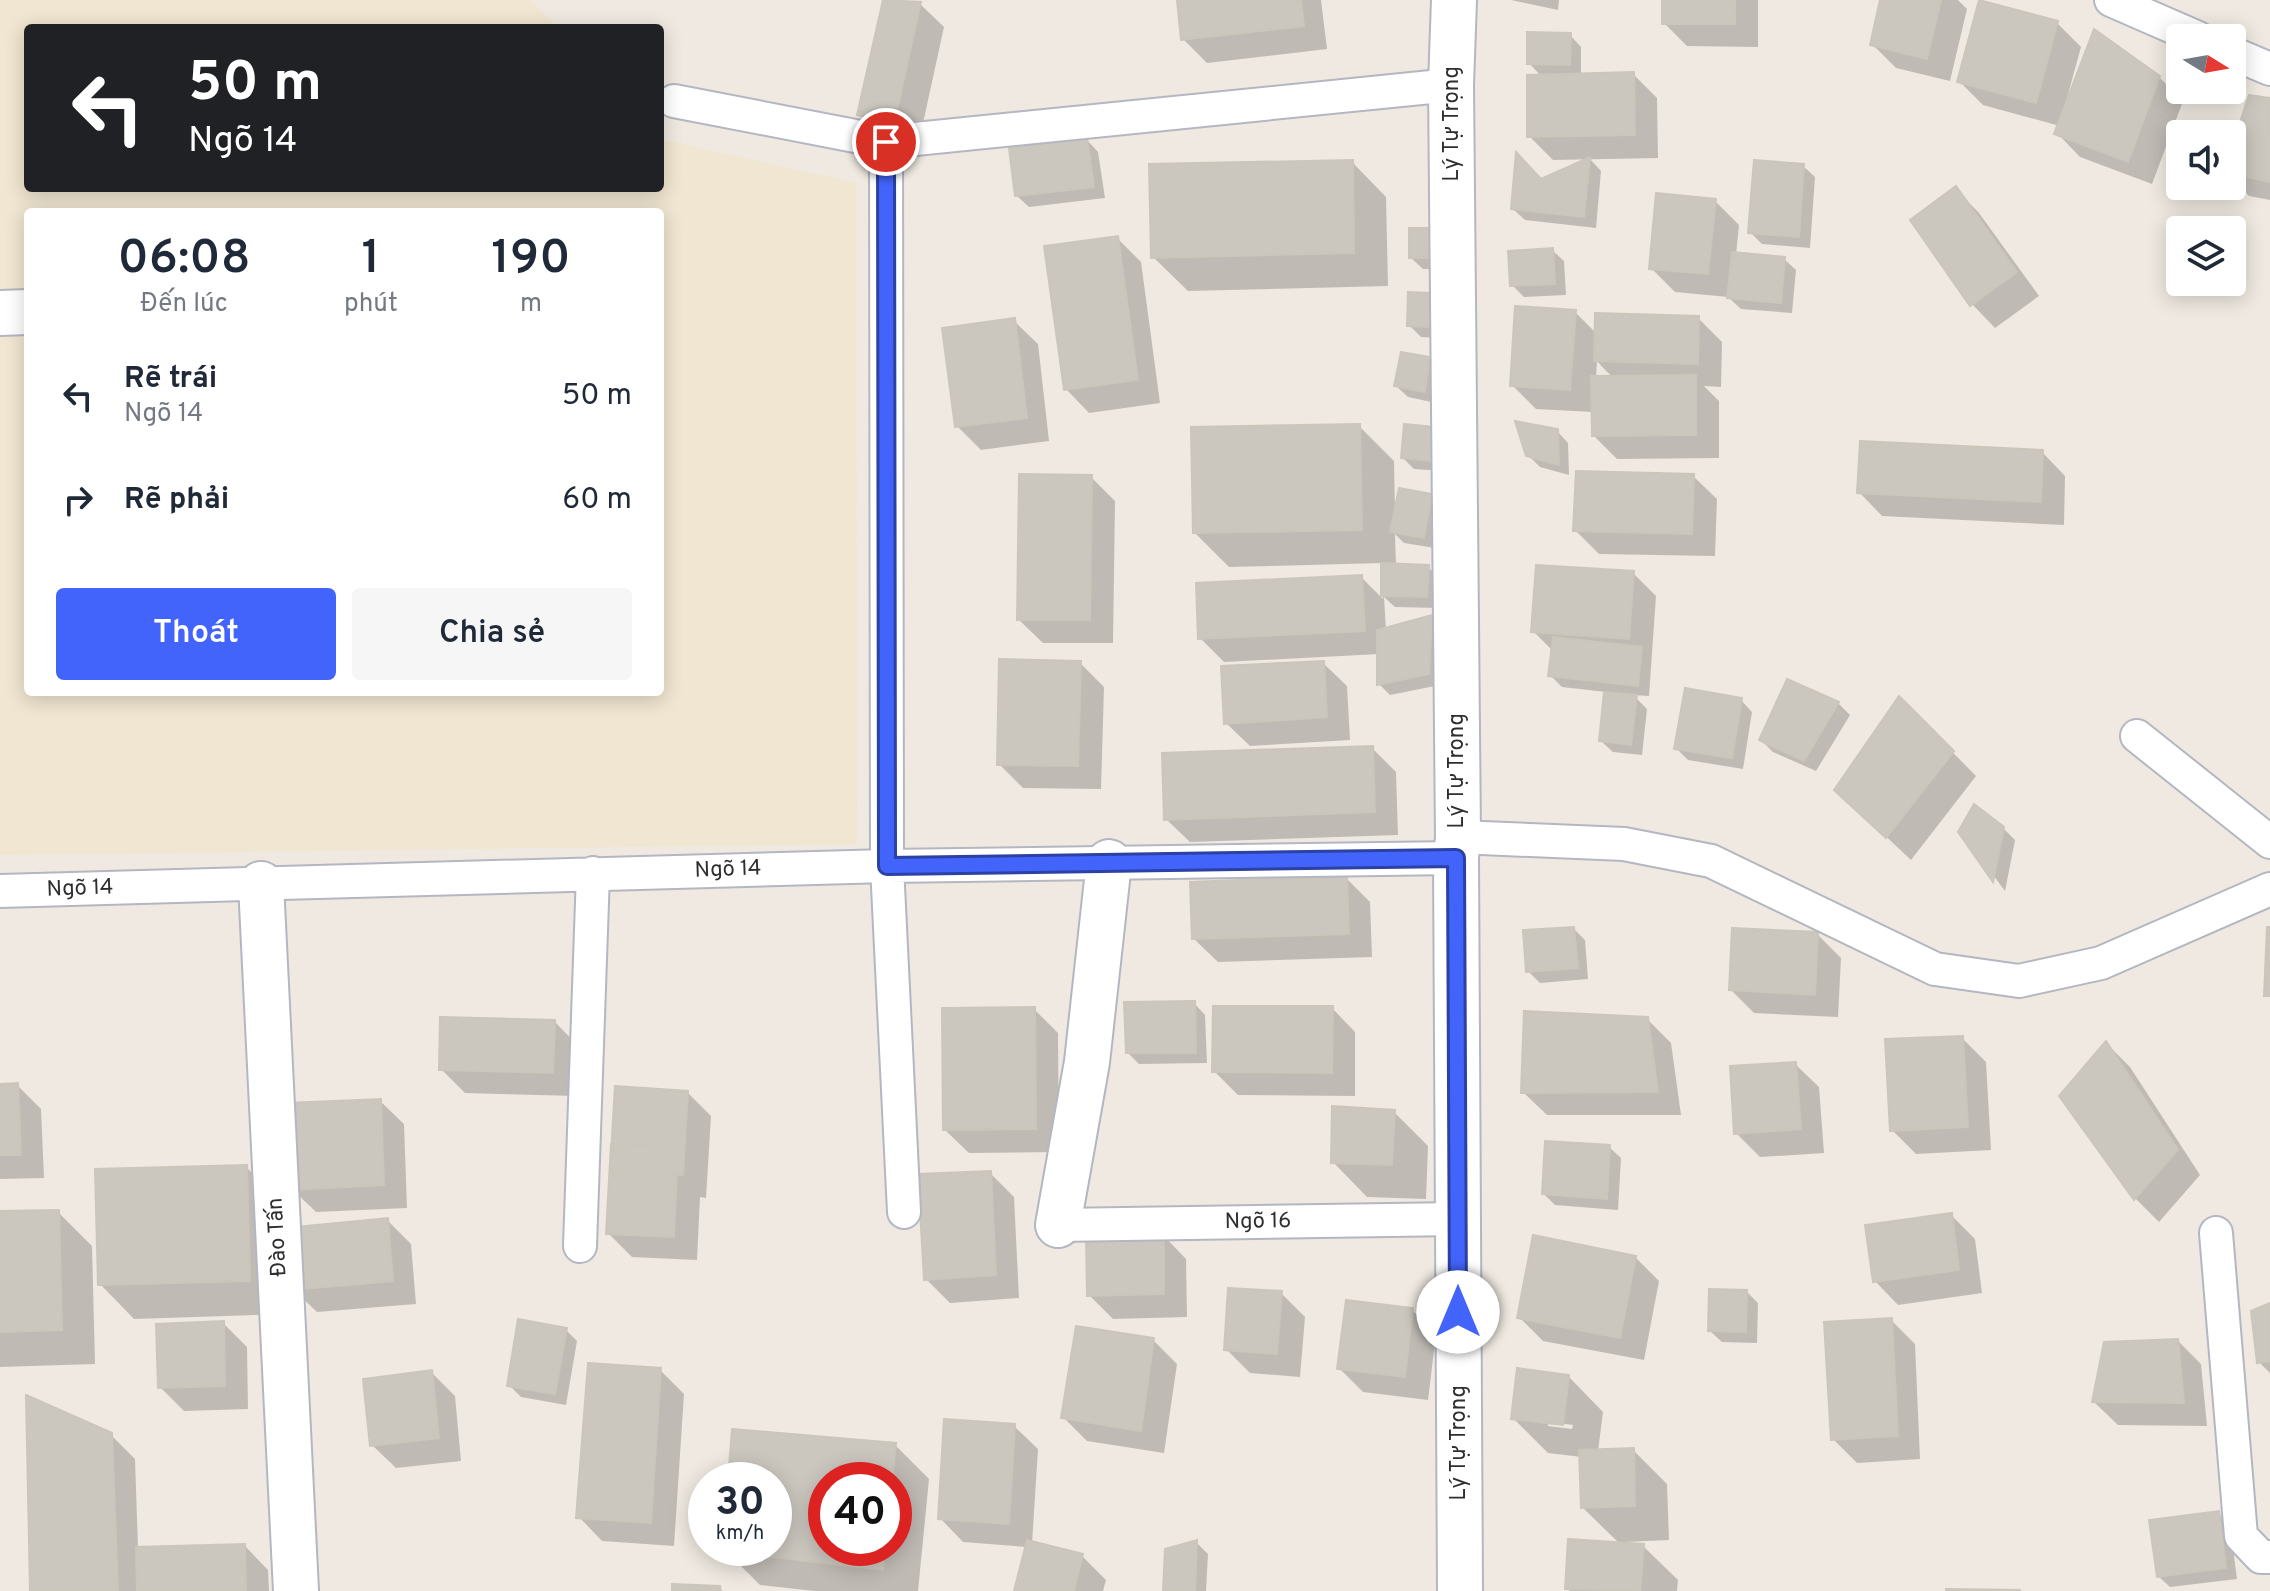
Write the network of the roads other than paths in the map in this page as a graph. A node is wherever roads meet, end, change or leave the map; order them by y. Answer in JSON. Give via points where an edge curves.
{"nodes":[{"id":1,"x":1454,"y":0,"type":"edge"},
{"id":2,"x":2111,"y":0,"type":"edge"},
{"id":3,"x":2166,"y":24,"type":"edge"},
{"id":4,"x":2246,"y":59,"type":"edge"},
{"id":5,"x":2270,"y":69,"type":"edge"},
{"id":6,"x":1451,"y":85,"type":"junction"},
{"id":7,"x":674,"y":101,"type":"dead end"},
{"id":8,"x":886,"y":142,"type":"junction"},
{"id":9,"x":24,"y":312,"type":"edge"},
{"id":10,"x":0,"y":313,"type":"edge"},
{"id":11,"x":2137,"y":736,"type":"dead end"},
{"id":12,"x":2270,"y":842,"type":"edge"},
{"id":13,"x":1457,"y":847,"type":"junction"},
{"id":14,"x":1109,"y":862,"type":"junction"},
{"id":15,"x":887,"y":866,"type":"junction"},
{"id":16,"x":593,"y":873,"type":"junction"},
{"id":17,"x":261,"y":884,"type":"junction"},
{"id":18,"x":2270,"y":889,"type":"edge"},
{"id":19,"x":0,"y":891,"type":"edge"},
{"id":20,"x":904,"y":1212,"type":"dead end"},
{"id":21,"x":1458,"y":1219,"type":"junction"},
{"id":22,"x":1058,"y":1225,"type":"joint"},
{"id":23,"x":2216,"y":1233,"type":"dead end"},
{"id":24,"x":580,"y":1246,"type":"dead end"},
{"id":25,"x":2270,"y":1557,"type":"edge"},
{"id":26,"x":296,"y":1591,"type":"edge"},
{"id":27,"x":1460,"y":1591,"type":"edge"}],
"edges":[{"from":1,"to":6,"type":"street","name":"Lý Tự Trọng"},
{"from":2,"to":3,"type":"lane"},
{"from":4,"to":5,"type":"lane"},
{"from":6,"to":8,"type":"lane"},
{"from":6,"to":13,"type":"street","name":"Lý Tự Trọng"},
{"from":7,"to":8,"type":"lane"},
{"from":8,"to":15,"type":"lane"},
{"from":9,"to":10,"type":"street"},
{"from":11,"to":12,"type":"lane"},
{"from":13,"to":14,"type":"lane","name":"Ngõ 14"},
{"from":13,"to":18,"type":"lane","name":"Ngõ 14","via":[[1624,844],[1711,861],[1935,969],[2019,981],[2101,963]]},
{"from":13,"to":21,"type":"street","name":"Lý Tự Trọng"},
{"from":14,"to":15,"type":"lane","name":"Ngõ 14"},
{"from":14,"to":22,"type":"street","via":[[1087,1062]]},
{"from":15,"to":16,"type":"lane","name":"Ngõ 14"},
{"from":15,"to":20,"type":"lane"},
{"from":16,"to":17,"type":"lane","name":"Ngõ 14"},
{"from":16,"to":24,"type":"lane"},
{"from":17,"to":19,"type":"lane","name":"Ngõ 14"},
{"from":17,"to":26,"type":"street","name":"Đào Tấn"},
{"from":21,"to":22,"type":"lane","name":"Ngõ 16"},
{"from":21,"to":27,"type":"street","name":"Lý Tự Trọng"},
{"from":23,"to":25,"type":"lane","via":[[2241,1536],[2261,1557]]}]}
